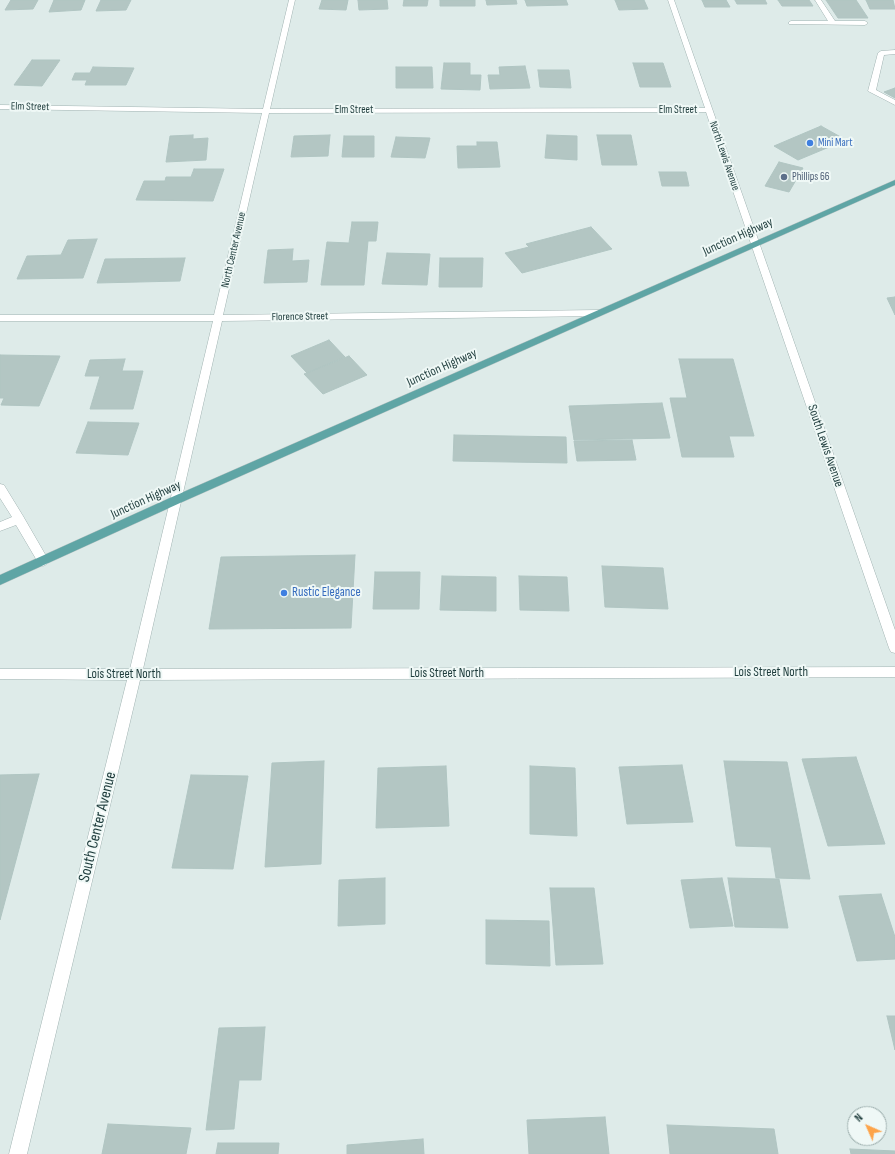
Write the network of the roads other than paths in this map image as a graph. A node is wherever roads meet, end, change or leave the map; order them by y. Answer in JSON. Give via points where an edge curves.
{"nodes":[{"id":1,"x":292,"y":0,"type":"edge"},
{"id":2,"x":671,"y":0,"type":"edge"},
{"id":3,"x":818,"y":0,"type":"edge"},
{"id":4,"x":792,"y":23,"type":"dead end"},
{"id":5,"x":832,"y":23,"type":"junction"},
{"id":6,"x":865,"y":23,"type":"dead end"},
{"id":7,"x":895,"y":52,"type":"edge"},
{"id":8,"x":895,"y":103,"type":"edge"},
{"id":9,"x":0,"y":107,"type":"edge"},
{"id":10,"x":266,"y":110,"type":"junction"},
{"id":11,"x":708,"y":110,"type":"junction"},
{"id":12,"x":895,"y":182,"type":"edge"},
{"id":13,"x":755,"y":244,"type":"junction"},
{"id":14,"x":599,"y":313,"type":"junction"},
{"id":15,"x":0,"y":318,"type":"edge"},
{"id":16,"x":218,"y":318,"type":"junction"},
{"id":17,"x":0,"y":488,"type":"edge"},
{"id":18,"x":176,"y":500,"type":"junction"},
{"id":19,"x":19,"y":519,"type":"junction"},
{"id":20,"x":0,"y":527,"type":"edge"},
{"id":21,"x":43,"y":561,"type":"junction"},
{"id":22,"x":0,"y":580,"type":"edge"},
{"id":23,"x":895,"y":648,"type":"edge"},
{"id":24,"x":895,"y":672,"type":"edge"},
{"id":25,"x":0,"y":674,"type":"edge"},
{"id":26,"x":135,"y":675,"type":"junction"},
{"id":27,"x":18,"y":1154,"type":"edge"}],
"edges":[{"from":1,"to":10,"type":"street","name":"North Center Avenue"},
{"from":2,"to":11,"type":"street","name":"North Lewis Avenue"},
{"from":3,"to":5,"type":"street"},
{"from":4,"to":5,"type":"street"},
{"from":5,"to":6,"type":"street"},
{"from":7,"to":8,"type":"street","via":[[881,53],[872,91]]},
{"from":9,"to":10,"type":"street","name":"Elm Street"},
{"from":10,"to":11,"type":"street","name":"Elm Street"},
{"from":10,"to":16,"type":"street","name":"North Center Avenue"},
{"from":11,"to":13,"type":"street","name":"North Lewis Avenue"},
{"from":12,"to":13,"type":"main road","name":"Junction Highway"},
{"from":13,"to":14,"type":"main road","name":"Junction Highway"},
{"from":13,"to":23,"type":"street","name":"South Lewis Avenue"},
{"from":14,"to":16,"type":"street","name":"Florence Street"},
{"from":14,"to":18,"type":"main road","name":"Junction Highway"},
{"from":15,"to":16,"type":"street","name":"Florence Street"},
{"from":16,"to":18,"type":"street","name":"North Center Avenue"},
{"from":17,"to":19,"type":"street"},
{"from":18,"to":21,"type":"main road","name":"Junction Highway"},
{"from":18,"to":26,"type":"street","name":"South Center Avenue"},
{"from":19,"to":20,"type":"street"},
{"from":19,"to":21,"type":"street"},
{"from":21,"to":22,"type":"main road","name":"Junction Highway"},
{"from":24,"to":26,"type":"street","name":"Lois Street North"},
{"from":25,"to":26,"type":"street","name":"Lois Street North"},
{"from":26,"to":27,"type":"street","name":"South Center Avenue"}]}
